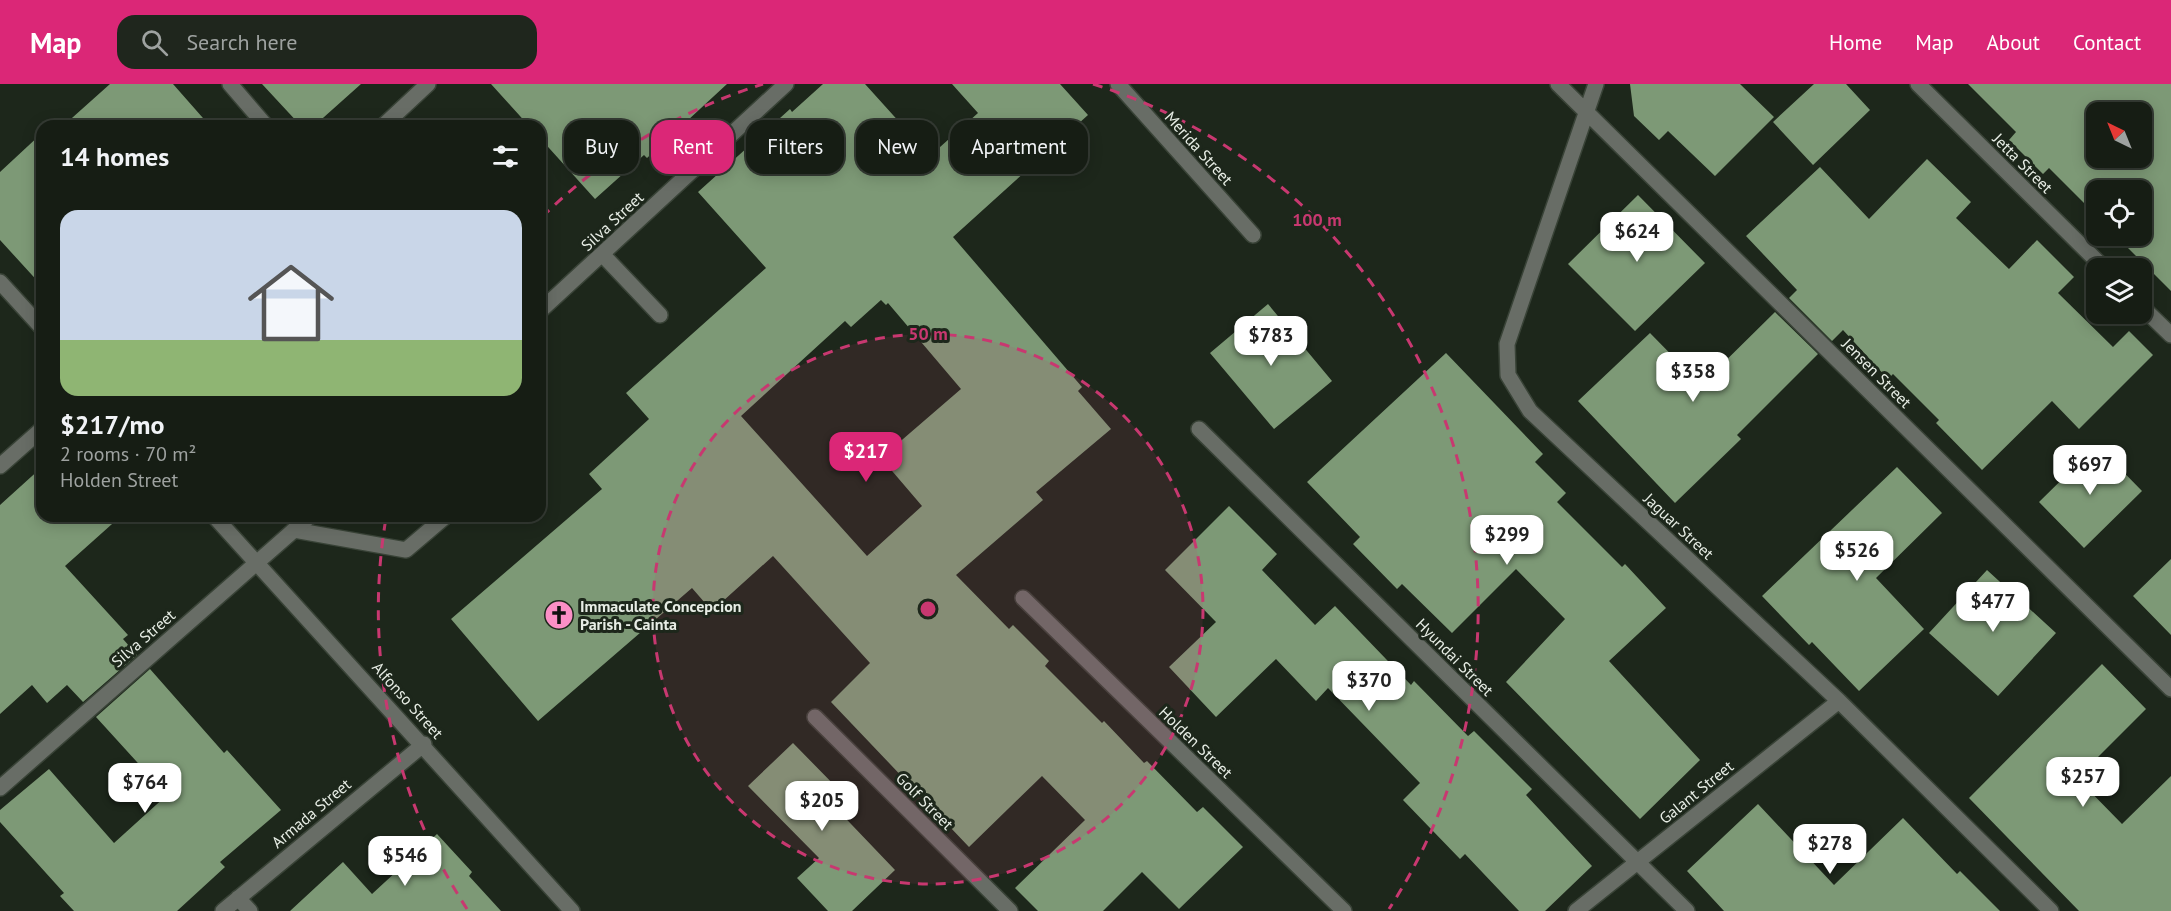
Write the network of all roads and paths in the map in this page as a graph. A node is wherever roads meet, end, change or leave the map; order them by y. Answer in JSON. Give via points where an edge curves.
{"nodes":[{"id":1,"x":230,"y":84,"type":"edge"},
{"id":2,"x":428,"y":84,"type":"edge"},
{"id":3,"x":786,"y":84,"type":"edge"},
{"id":4,"x":1118,"y":84,"type":"edge"},
{"id":5,"x":1558,"y":84,"type":"edge"},
{"id":6,"x":1596,"y":84,"type":"edge"},
{"id":7,"x":1918,"y":84,"type":"edge"},
{"id":8,"x":1587,"y":112,"type":"junction"},
{"id":9,"x":261,"y":120,"type":"edge"},
{"id":10,"x":389,"y":120,"type":"edge"},
{"id":11,"x":1253,"y":235,"type":"dead end"},
{"id":12,"x":602,"y":255,"type":"junction"},
{"id":13,"x":2094,"y":258,"type":"edge"},
{"id":14,"x":0,"y":282,"type":"edge"},
{"id":15,"x":546,"y":306,"type":"edge"},
{"id":16,"x":660,"y":315,"type":"dead end"},
{"id":17,"x":2152,"y":316,"type":"edge"},
{"id":18,"x":36,"y":321,"type":"edge"},
{"id":19,"x":2171,"y":335,"type":"edge"},
{"id":20,"x":1199,"y":429,"type":"dead end"},
{"id":21,"x":36,"y":434,"type":"edge"},
{"id":22,"x":0,"y":466,"type":"edge"},
{"id":23,"x":220,"y":522,"type":"edge"},
{"id":24,"x":303,"y":522,"type":"edge"},
{"id":25,"x":439,"y":522,"type":"edge"},
{"id":26,"x":294,"y":530,"type":"junction"},
{"id":27,"x":257,"y":562,"type":"junction"},
{"id":28,"x":1023,"y":598,"type":"dead end"},
{"id":29,"x":2171,"y":689,"type":"edge"},
{"id":30,"x":1839,"y":701,"type":"junction"},
{"id":31,"x":815,"y":717,"type":"dead end"},
{"id":32,"x":424,"y":744,"type":"junction"},
{"id":33,"x":0,"y":788,"type":"edge"},
{"id":34,"x":1637,"y":862,"type":"junction"},
{"id":35,"x":238,"y":898,"type":"junction"},
{"id":36,"x":223,"y":911,"type":"edge"},
{"id":37,"x":250,"y":911,"type":"edge"},
{"id":38,"x":572,"y":911,"type":"edge"},
{"id":39,"x":1010,"y":911,"type":"edge"},
{"id":40,"x":1344,"y":911,"type":"edge"},
{"id":41,"x":1576,"y":911,"type":"edge"},
{"id":42,"x":1687,"y":911,"type":"edge"},
{"id":43,"x":2051,"y":911,"type":"edge"}],
"edges":[{"from":1,"to":9,"type":"street"},
{"from":2,"to":10,"type":"street"},
{"from":3,"to":12,"type":"street","name":"Silva Street"},
{"from":4,"to":11,"type":"street","name":"Merida Street"},
{"from":5,"to":8,"type":"street","name":"Jensen Street"},
{"from":6,"to":8,"type":"street","name":"Jaguar Street"},
{"from":7,"to":13,"type":"street","name":"Jetta Street"},
{"from":8,"to":29,"type":"street","name":"Jensen Street"},
{"from":8,"to":30,"type":"street","name":"Jaguar Street","via":[[1507,344],[1508,375],[1530,411]]},
{"from":12,"to":15,"type":"street","name":"Silva Street"},
{"from":12,"to":16,"type":"street"},
{"from":14,"to":18,"type":"street"},
{"from":17,"to":19,"type":"street"},
{"from":20,"to":34,"type":"street","name":"Hyundai Street"},
{"from":21,"to":22,"type":"street"},
{"from":23,"to":27,"type":"street","name":"Alfonso Street"},
{"from":24,"to":26,"type":"street","name":"Silva Street"},
{"from":25,"to":26,"type":"street","via":[[406,550]]},
{"from":26,"to":27,"type":"street","name":"Silva Street"},
{"from":27,"to":32,"type":"street","name":"Alfonso Street"},
{"from":27,"to":33,"type":"street","name":"Silva Street"},
{"from":28,"to":40,"type":"street","name":"Holden Street"},
{"from":30,"to":34,"type":"street","name":"Galant Street"},
{"from":30,"to":43,"type":"street","name":"Jaguar Street"},
{"from":31,"to":39,"type":"street","name":"Golf Street"},
{"from":32,"to":35,"type":"street","name":"Armada Street"},
{"from":32,"to":38,"type":"street","name":"Alfonso Street"},
{"from":34,"to":41,"type":"street","name":"Galant Street"},
{"from":34,"to":42,"type":"street","name":"Hyundai Street"},
{"from":35,"to":36,"type":"street","name":"Armada Street"},
{"from":35,"to":37,"type":"street"}]}
